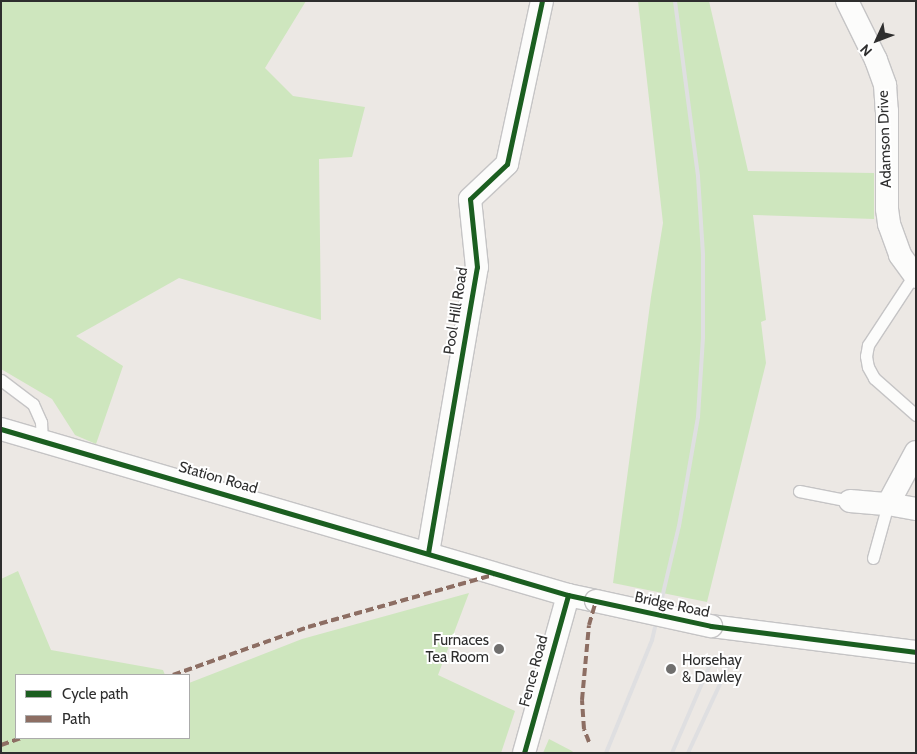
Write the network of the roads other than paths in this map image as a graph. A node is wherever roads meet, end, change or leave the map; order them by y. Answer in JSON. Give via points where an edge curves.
{"nodes":[{"id":1,"x":542,"y":1,"type":"edge"},
{"id":2,"x":847,"y":1,"type":"edge"},
{"id":3,"x":915,"y":276,"type":"edge"},
{"id":4,"x":1,"y":380,"type":"edge"},
{"id":5,"x":916,"y":415,"type":"edge"},
{"id":6,"x":1,"y":429,"type":"edge"},
{"id":7,"x":42,"y":440,"type":"junction"},
{"id":8,"x":916,"y":452,"type":"edge"},
{"id":9,"x":798,"y":491,"type":"dead end"},
{"id":10,"x":850,"y":500,"type":"joint"},
{"id":11,"x":888,"y":504,"type":"junction"},
{"id":12,"x":916,"y":510,"type":"edge"},
{"id":13,"x":428,"y":553,"type":"junction"},
{"id":14,"x":873,"y":558,"type":"dead end"},
{"id":15,"x":568,"y":595,"type":"junction"},
{"id":16,"x":916,"y":652,"type":"edge"},
{"id":17,"x":524,"y":753,"type":"edge"}],
"edges":[{"from":1,"to":13,"type":"street","name":"Pool Hill Road","via":[[507,164],[470,199],[477,267]]},
{"from":2,"to":3,"type":"street","name":"Adamson Drive","via":[[885,85],[889,224],[900,255]]},
{"from":3,"to":5,"type":"lane","via":[[868,345],[866,356],[874,378]]},
{"from":4,"to":7,"type":"lane","via":[[33,404],[41,422]]},
{"from":6,"to":7,"type":"street","name":"Station Road"},
{"from":7,"to":13,"type":"street","name":"Station Road"},
{"from":8,"to":11,"type":"street"},
{"from":9,"to":10,"type":"lane"},
{"from":10,"to":11,"type":"street"},
{"from":11,"to":12,"type":"street"},
{"from":11,"to":14,"type":"lane"},
{"from":13,"to":15,"type":"street","name":"Bridge Road"},
{"from":15,"to":16,"type":"street","name":"Bridge Road","bridge":true,"via":[[711,626]]},
{"from":15,"to":17,"type":"street","name":"Fence Road"}]}
